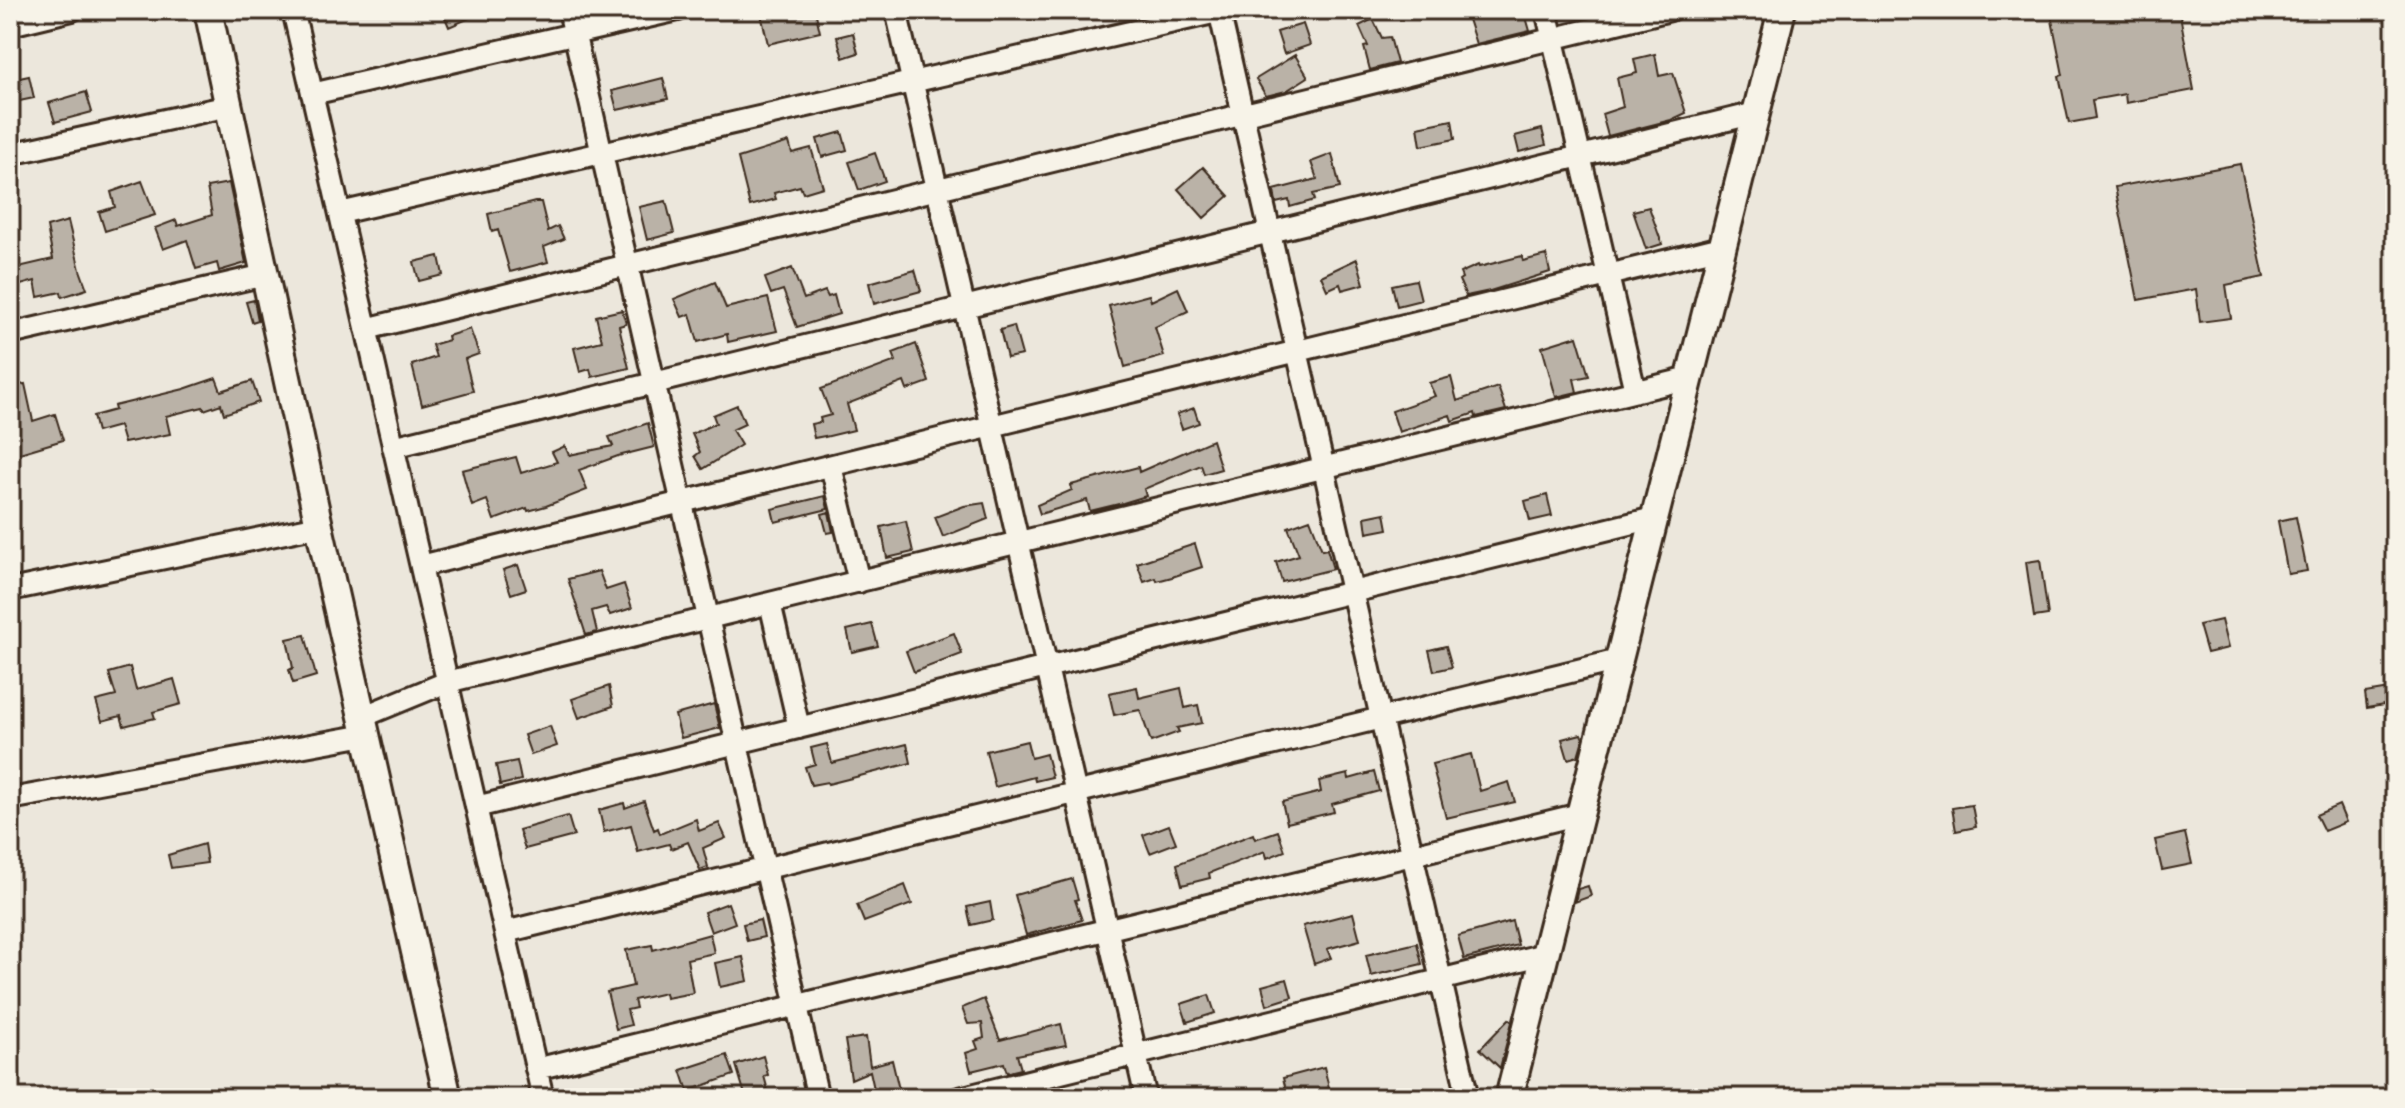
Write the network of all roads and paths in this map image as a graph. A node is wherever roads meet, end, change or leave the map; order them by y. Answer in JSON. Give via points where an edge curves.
{"nodes":[{"id":1,"x":70,"y":10,"type":"edge"},
{"id":2,"x":208,"y":10,"type":"edge"},
{"id":3,"x":293,"y":10,"type":"edge"},
{"id":4,"x":569,"y":10,"type":"edge"},
{"id":5,"x":678,"y":10,"type":"edge"},
{"id":6,"x":896,"y":10,"type":"edge"},
{"id":7,"x":1546,"y":10,"type":"edge"},
{"id":8,"x":1670,"y":10,"type":"edge"},
{"id":9,"x":1782,"y":10,"type":"edge"},
{"id":10,"x":1221,"y":11,"type":"edge"},
{"id":11,"x":10,"y":25,"type":"edge"},
{"id":12,"x":574,"y":34,"type":"junction"},
{"id":13,"x":1553,"y":39,"type":"junction"},
{"id":14,"x":913,"y":82,"type":"junction"},
{"id":15,"x":312,"y":94,"type":"junction"},
{"id":16,"x":229,"y":106,"type":"junction"},
{"id":17,"x":1756,"y":113,"type":"junction"},
{"id":18,"x":1243,"y":115,"type":"junction"},
{"id":19,"x":601,"y":153,"type":"junction"},
{"id":20,"x":10,"y":154,"type":"edge"},
{"id":21,"x":1580,"y":156,"type":"junction"},
{"id":22,"x":937,"y":190,"type":"junction"},
{"id":23,"x":340,"y":213,"type":"junction"},
{"id":24,"x":1270,"y":232,"type":"junction"},
{"id":25,"x":1722,"y":247,"type":"junction"},
{"id":26,"x":627,"y":266,"type":"junction"},
{"id":27,"x":265,"y":275,"type":"junction"},
{"id":28,"x":1608,"y":275,"type":"junction"},
{"id":29,"x":964,"y":307,"type":"junction"},
{"id":30,"x":366,"y":329,"type":"junction"},
{"id":31,"x":10,"y":334,"type":"edge"},
{"id":32,"x":1297,"y":351,"type":"junction"},
{"id":33,"x":1690,"y":378,"type":"junction"},
{"id":34,"x":654,"y":383,"type":"junction"},
{"id":35,"x":1635,"y":391,"type":"junction"},
{"id":36,"x":992,"y":426,"type":"junction"},
{"id":37,"x":393,"y":447,"type":"junction"},
{"id":38,"x":831,"y":466,"type":"junction"},
{"id":39,"x":1324,"y":467,"type":"junction"},
{"id":40,"x":681,"y":502,"type":"junction"},
{"id":41,"x":1654,"y":518,"type":"junction"},
{"id":42,"x":319,"y":526,"type":"junction"},
{"id":43,"x":1018,"y":542,"type":"junction"},
{"id":44,"x":421,"y":566,"type":"junction"},
{"id":45,"x":859,"y":582,"type":"junction"},
{"id":46,"x":10,"y":590,"type":"edge"},
{"id":47,"x":1352,"y":593,"type":"junction"},
{"id":48,"x":770,"y":603,"type":"junction"},
{"id":49,"x":708,"y":618,"type":"junction"},
{"id":50,"x":1619,"y":660,"type":"junction"},
{"id":51,"x":1047,"y":667,"type":"junction"},
{"id":52,"x":447,"y":682,"type":"junction"},
{"id":53,"x":1381,"y":718,"type":"junction"},
{"id":54,"x":364,"y":726,"type":"junction"},
{"id":55,"x":799,"y":728,"type":"junction"},
{"id":56,"x":737,"y":743,"type":"junction"},
{"id":57,"x":1076,"y":793,"type":"junction"},
{"id":58,"x":10,"y":799,"type":"edge"},
{"id":59,"x":476,"y":807,"type":"junction"},
{"id":60,"x":1580,"y":814,"type":"junction"},
{"id":61,"x":1413,"y":855,"type":"junction"},
{"id":62,"x":765,"y":869,"type":"junction"},
{"id":63,"x":1107,"y":930,"type":"junction"},
{"id":64,"x":505,"y":932,"type":"junction"},
{"id":65,"x":1545,"y":954,"type":"junction"},
{"id":66,"x":1441,"y":980,"type":"junction"},
{"id":67,"x":797,"y":1006,"type":"junction"},
{"id":68,"x":1136,"y":1055,"type":"junction"},
{"id":69,"x":536,"y":1069,"type":"junction"},
{"id":70,"x":448,"y":1098,"type":"edge"},
{"id":71,"x":543,"y":1098,"type":"edge"},
{"id":72,"x":818,"y":1098,"type":"edge"},
{"id":73,"x":959,"y":1098,"type":"edge"},
{"id":74,"x":1146,"y":1098,"type":"edge"},
{"id":75,"x":1468,"y":1098,"type":"edge"},
{"id":76,"x":1509,"y":1098,"type":"edge"}],
"edges":[{"from":1,"to":11,"type":"street"},
{"from":2,"to":16,"type":"street"},
{"from":3,"to":15,"type":"street"},
{"from":4,"to":12,"type":"street"},
{"from":5,"to":12,"type":"street"},
{"from":6,"to":14,"type":"street"},
{"from":7,"to":13,"type":"street"},
{"from":8,"to":13,"type":"street"},
{"from":9,"to":17,"type":"street"},
{"from":10,"to":14,"type":"street"},
{"from":10,"to":18,"type":"street"},
{"from":12,"to":15,"type":"street"},
{"from":12,"to":19,"type":"street"},
{"from":13,"to":18,"type":"street"},
{"from":13,"to":21,"type":"street"},
{"from":14,"to":19,"type":"street"},
{"from":14,"to":22,"type":"street"},
{"from":15,"to":23,"type":"street"},
{"from":16,"to":20,"type":"street"},
{"from":16,"to":27,"type":"street"},
{"from":17,"to":21,"type":"street"},
{"from":17,"to":25,"type":"street"},
{"from":18,"to":22,"type":"street"},
{"from":18,"to":24,"type":"street"},
{"from":19,"to":23,"type":"street"},
{"from":19,"to":26,"type":"street"},
{"from":21,"to":24,"type":"street"},
{"from":21,"to":28,"type":"street"},
{"from":22,"to":26,"type":"street"},
{"from":22,"to":29,"type":"street"},
{"from":23,"to":30,"type":"street"},
{"from":24,"to":29,"type":"street"},
{"from":24,"to":32,"type":"street"},
{"from":25,"to":28,"type":"street"},
{"from":25,"to":33,"type":"street"},
{"from":26,"to":30,"type":"street"},
{"from":26,"to":34,"type":"street"},
{"from":27,"to":31,"type":"street"},
{"from":27,"to":42,"type":"street"},
{"from":28,"to":32,"type":"street"},
{"from":28,"to":35,"type":"street"},
{"from":29,"to":34,"type":"street"},
{"from":29,"to":36,"type":"street"},
{"from":30,"to":37,"type":"street"},
{"from":32,"to":36,"type":"street"},
{"from":32,"to":39,"type":"street"},
{"from":33,"to":35,"type":"street"},
{"from":33,"to":41,"type":"street"},
{"from":34,"to":37,"type":"street"},
{"from":34,"to":40,"type":"street"},
{"from":35,"to":39,"type":"street"},
{"from":36,"to":38,"type":"street"},
{"from":36,"to":43,"type":"street"},
{"from":37,"to":44,"type":"street"},
{"from":38,"to":40,"type":"street"},
{"from":38,"to":45,"type":"street"},
{"from":39,"to":43,"type":"street"},
{"from":39,"to":47,"type":"street"},
{"from":40,"to":44,"type":"street"},
{"from":40,"to":49,"type":"street"},
{"from":41,"to":47,"type":"street"},
{"from":41,"to":50,"type":"street"},
{"from":42,"to":46,"type":"street"},
{"from":42,"to":54,"type":"street"},
{"from":43,"to":45,"type":"street"},
{"from":43,"to":51,"type":"street"},
{"from":44,"to":52,"type":"street"},
{"from":45,"to":48,"type":"street"},
{"from":47,"to":51,"type":"street"},
{"from":47,"to":53,"type":"street"},
{"from":48,"to":49,"type":"street"},
{"from":48,"to":55,"type":"street"},
{"from":49,"to":52,"type":"street"},
{"from":49,"to":56,"type":"street"},
{"from":50,"to":53,"type":"street"},
{"from":50,"to":60,"type":"street"},
{"from":51,"to":55,"type":"street"},
{"from":51,"to":57,"type":"street"},
{"from":52,"to":54,"type":"street"},
{"from":52,"to":59,"type":"street"},
{"from":53,"to":57,"type":"street"},
{"from":53,"to":61,"type":"street"},
{"from":54,"to":58,"type":"street"},
{"from":54,"to":70,"type":"street"},
{"from":55,"to":56,"type":"street"},
{"from":56,"to":59,"type":"street"},
{"from":56,"to":62,"type":"street"},
{"from":57,"to":62,"type":"street"},
{"from":57,"to":63,"type":"street"},
{"from":59,"to":64,"type":"street"},
{"from":60,"to":61,"type":"street"},
{"from":60,"to":65,"type":"street"},
{"from":61,"to":63,"type":"street"},
{"from":61,"to":66,"type":"street"},
{"from":62,"to":64,"type":"street"},
{"from":62,"to":67,"type":"street"},
{"from":63,"to":67,"type":"street"},
{"from":63,"to":68,"type":"street"},
{"from":64,"to":69,"type":"street"},
{"from":65,"to":66,"type":"street"},
{"from":65,"to":76,"type":"street"},
{"from":66,"to":68,"type":"street"},
{"from":66,"to":75,"type":"street"},
{"from":67,"to":69,"type":"street"},
{"from":67,"to":72,"type":"street"},
{"from":68,"to":73,"type":"street"},
{"from":68,"to":74,"type":"street"},
{"from":69,"to":71,"type":"street"}]}
